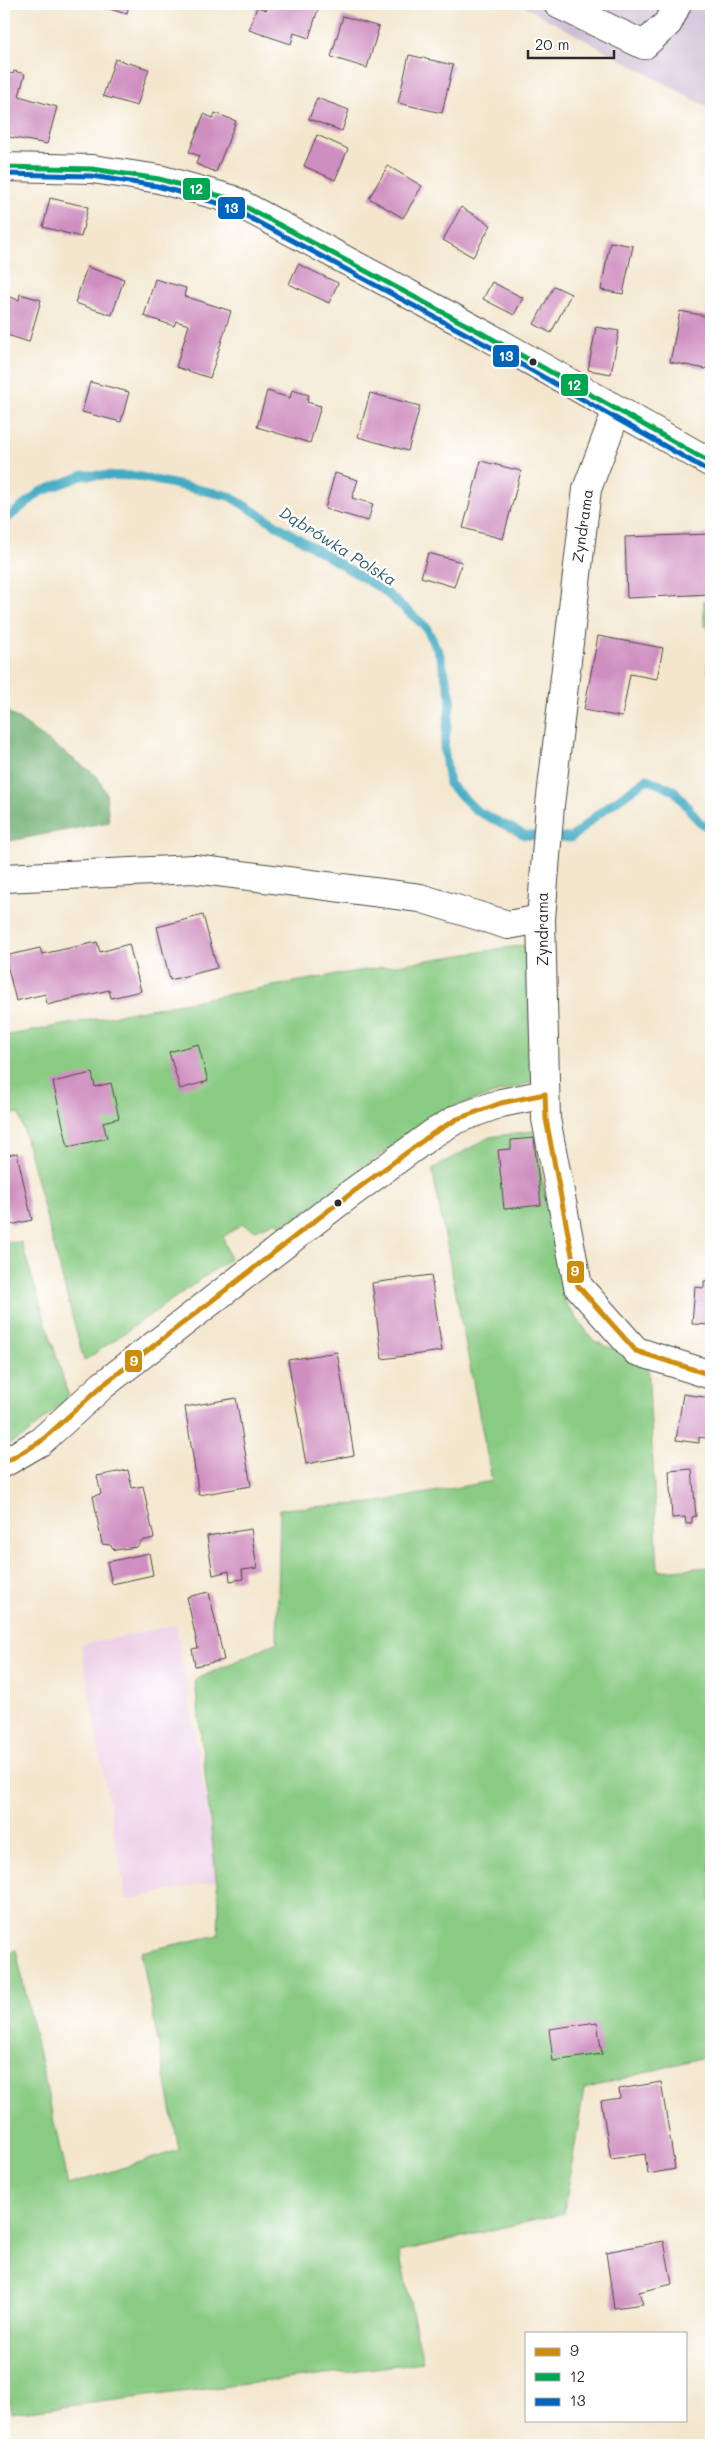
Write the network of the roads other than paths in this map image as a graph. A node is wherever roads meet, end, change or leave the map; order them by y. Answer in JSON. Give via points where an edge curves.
{"nodes":[{"id":1,"x":558,"y":4,"type":"edge"},
{"id":2,"x":677,"y":4,"type":"edge"},
{"id":3,"x":4,"y":168,"type":"edge"},
{"id":4,"x":617,"y":410,"type":"junction"},
{"id":5,"x":711,"y":463,"type":"edge"},
{"id":6,"x":4,"y":878,"type":"edge"},
{"id":7,"x":541,"y":919,"type":"junction"},
{"id":8,"x":545,"y":1094,"type":"junction"},
{"id":9,"x":711,"y":1375,"type":"edge"},
{"id":10,"x":4,"y":1463,"type":"edge"}],
"edges":[{"from":1,"to":2,"type":"street","via":[[644,46],[668,22]]},
{"from":3,"to":4,"type":"street","via":[[92,169],[159,179],[231,199],[489,337]]},
{"from":4,"to":5,"type":"street"},
{"from":4,"to":7,"type":"street","name":"Zyndrama","via":[[587,489],[549,816]]},
{"from":6,"to":7,"type":"street","via":[[194,869],[420,898],[508,925]]},
{"from":7,"to":8,"type":"street","name":"Zyndrama"},
{"from":8,"to":9,"type":"street","name":"Zyndrama","via":[[546,1119],[578,1286],[636,1351]]},
{"from":8,"to":10,"type":"street","via":[[502,1103],[457,1119],[432,1134],[103,1385],[40,1442]]}]}
